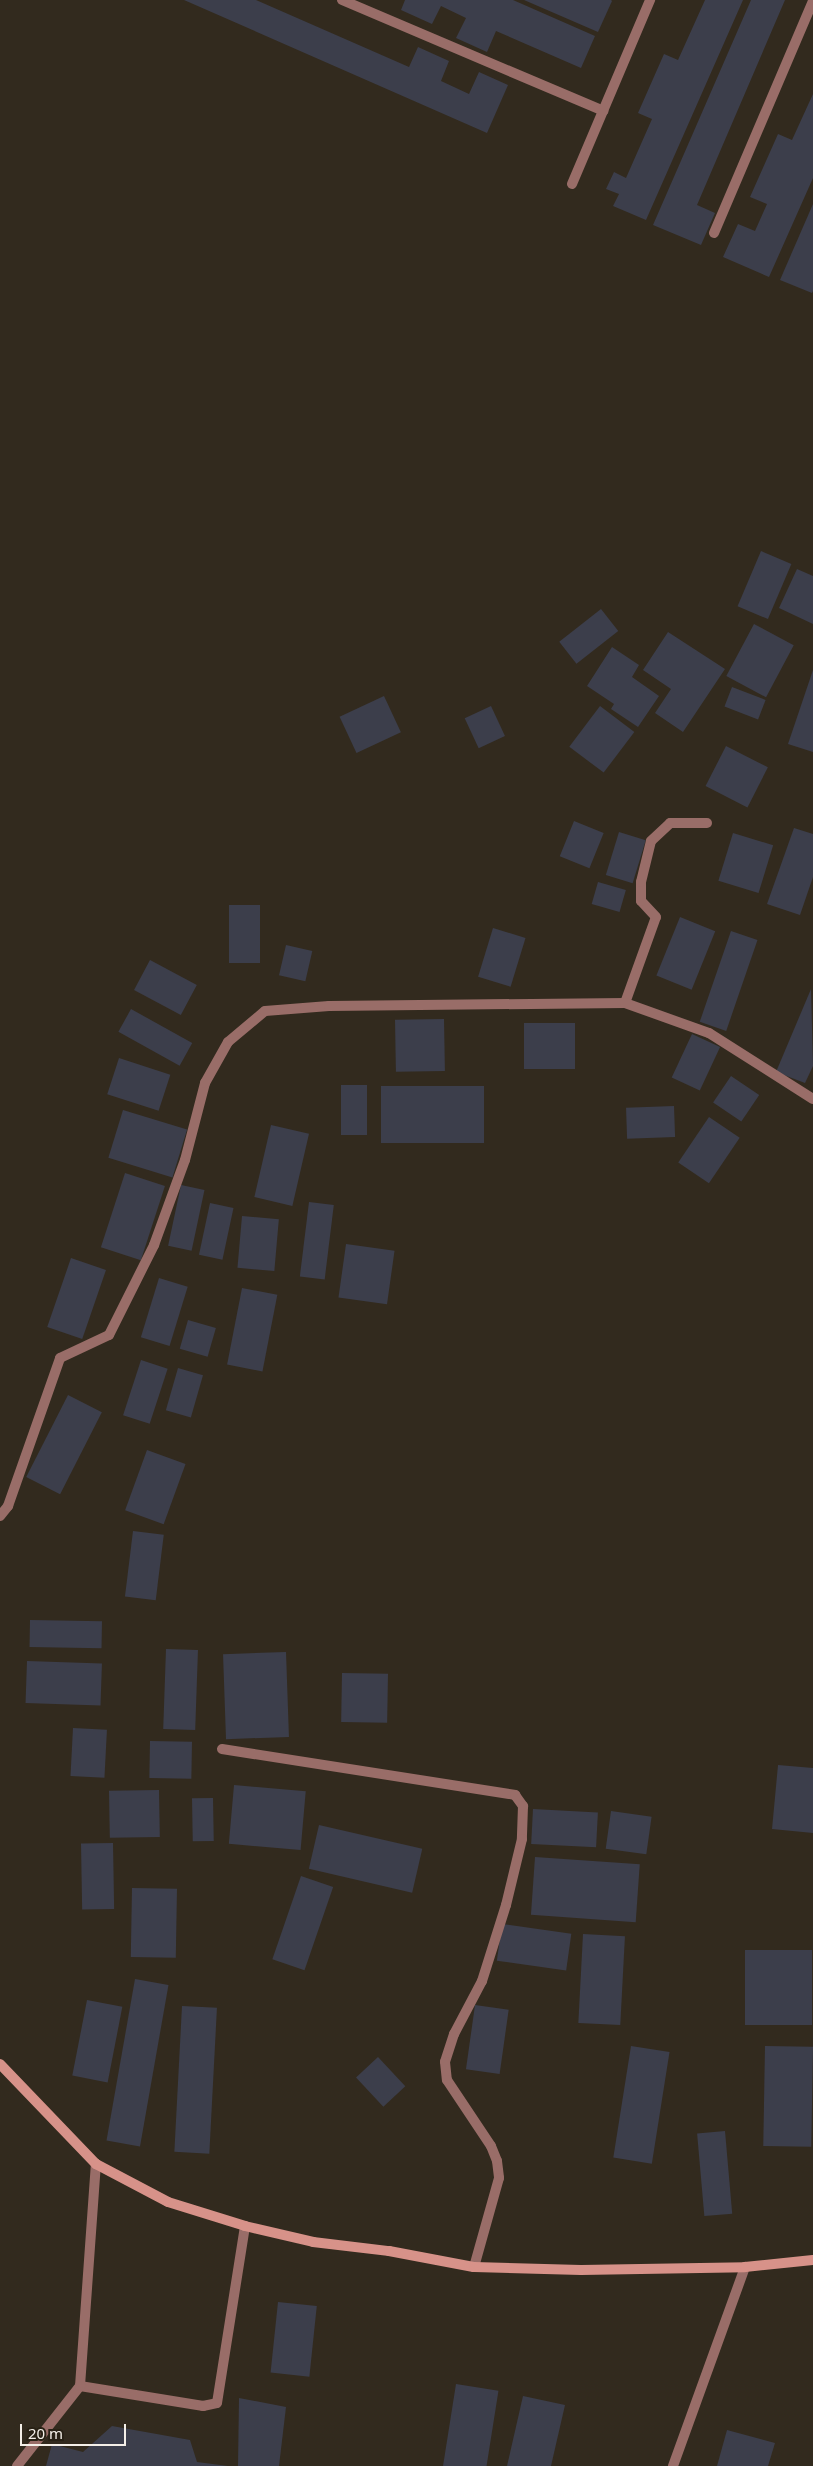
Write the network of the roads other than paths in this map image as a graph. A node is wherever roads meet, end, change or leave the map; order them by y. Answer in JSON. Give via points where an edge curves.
{"nodes":[{"id":1,"x":342,"y":0,"type":"edge"},
{"id":2,"x":650,"y":0,"type":"edge"},
{"id":3,"x":813,"y":1,"type":"edge"},
{"id":4,"x":602,"y":111,"type":"junction"},
{"id":5,"x":572,"y":184,"type":"dead end"},
{"id":6,"x":714,"y":234,"type":"dead end"},
{"id":7,"x":707,"y":823,"type":"dead end"},
{"id":8,"x":626,"y":1003,"type":"junction"},
{"id":9,"x":813,"y":1099,"type":"edge"},
{"id":10,"x":0,"y":1516,"type":"edge"},
{"id":11,"x":222,"y":1749,"type":"dead end"},
{"id":12,"x":0,"y":2064,"type":"edge"},
{"id":13,"x":96,"y":2164,"type":"junction"},
{"id":14,"x":245,"y":2226,"type":"junction"},
{"id":15,"x":813,"y":2260,"type":"edge"},
{"id":16,"x":474,"y":2267,"type":"junction"},
{"id":17,"x":745,"y":2267,"type":"junction"},
{"id":18,"x":80,"y":2386,"type":"junction"},
{"id":19,"x":17,"y":2466,"type":"edge"},
{"id":20,"x":673,"y":2466,"type":"edge"}],
"edges":[{"from":1,"to":4,"type":"street"},
{"from":2,"to":4,"type":"street"},
{"from":3,"to":6,"type":"street"},
{"from":4,"to":5,"type":"street"},
{"from":7,"to":8,"type":"street","via":[[670,822],[652,841],[641,882],[641,901],[656,917]]},
{"from":8,"to":9,"type":"street","via":[[709,1033]]},
{"from":8,"to":10,"type":"street","via":[[329,1006],[265,1011],[228,1042],[205,1083],[185,1160],[154,1245],[109,1335],[60,1358],[8,1506]]},
{"from":11,"to":16,"type":"street","via":[[515,1796],[523,1806],[522,1839],[506,1905],[482,1981],[454,2034],[445,2062],[447,2080],[491,2146],[497,2161],[499,2178]]},
{"from":12,"to":13,"type":"street"},
{"from":13,"to":14,"type":"street","via":[[168,2202]]},
{"from":13,"to":18,"type":"street"},
{"from":14,"to":16,"type":"street","via":[[313,2242],[389,2251]]},
{"from":14,"to":18,"type":"street","via":[[217,2403],[204,2406]]},
{"from":15,"to":17,"type":"street"},
{"from":16,"to":17,"type":"street","via":[[580,2270]]},
{"from":17,"to":20,"type":"street"},
{"from":18,"to":19,"type":"street"}]}
